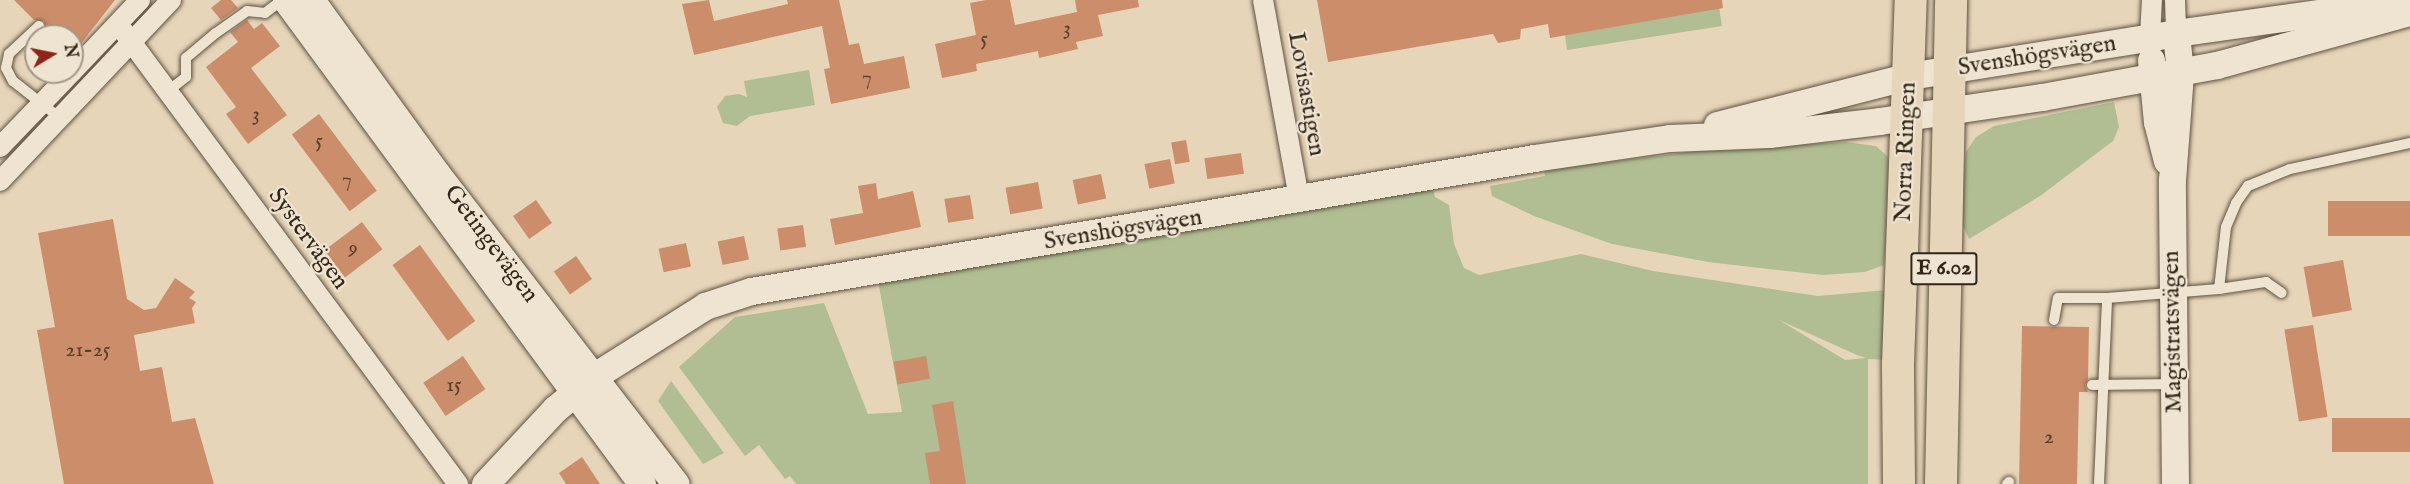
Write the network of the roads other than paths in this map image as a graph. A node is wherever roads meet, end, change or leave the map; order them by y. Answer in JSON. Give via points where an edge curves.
{"nodes":[{"id":1,"x":140,"y":0,"type":"edge"},
{"id":2,"x":171,"y":0,"type":"edge"},
{"id":3,"x":284,"y":0,"type":"edge"},
{"id":4,"x":311,"y":0,"type":"edge"},
{"id":5,"x":1263,"y":0,"type":"edge"},
{"id":6,"x":1911,"y":0,"type":"edge"},
{"id":7,"x":1951,"y":0,"type":"edge"},
{"id":8,"x":2152,"y":0,"type":"edge"},
{"id":9,"x":2175,"y":0,"type":"edge"},
{"id":10,"x":2410,"y":1,"type":"edge"},
{"id":11,"x":2410,"y":12,"type":"edge"},
{"id":12,"x":118,"y":24,"type":"junction"},
{"id":13,"x":2176,"y":33,"type":"junction"},
{"id":14,"x":2150,"y":37,"type":"junction"},
{"id":15,"x":24,"y":40,"type":"edge"},
{"id":16,"x":132,"y":43,"type":"junction"},
{"id":17,"x":84,"y":59,"type":"edge"},
{"id":18,"x":1949,"y":70,"type":"junction"},
{"id":19,"x":2180,"y":73,"type":"junction"},
{"id":20,"x":1909,"y":76,"type":"junction"},
{"id":21,"x":2152,"y":78,"type":"junction"},
{"id":22,"x":60,"y":84,"type":"edge"},
{"id":23,"x":168,"y":91,"type":"junction"},
{"id":24,"x":42,"y":103,"type":"junction"},
{"id":25,"x":1948,"y":111,"type":"junction"},
{"id":26,"x":1907,"y":117,"type":"junction"},
{"id":27,"x":60,"y":118,"type":"junction"},
{"id":28,"x":1670,"y":138,"type":"junction"},
{"id":29,"x":2410,"y":143,"type":"edge"},
{"id":30,"x":0,"y":147,"type":"edge"},
{"id":31,"x":2172,"y":180,"type":"junction"},
{"id":32,"x":0,"y":181,"type":"edge"},
{"id":33,"x":1299,"y":198,"type":"junction"},
{"id":34,"x":2219,"y":289,"type":"junction"},
{"id":35,"x":2282,"y":292,"type":"dead end"},
{"id":36,"x":2172,"y":293,"type":"junction"},
{"id":37,"x":2107,"y":298,"type":"junction"},
{"id":38,"x":2054,"y":320,"type":"dead end"},
{"id":39,"x":596,"y":375,"type":"junction"},
{"id":40,"x":2174,"y":384,"type":"junction"},
{"id":41,"x":2091,"y":386,"type":"dead end"},
{"id":42,"x":2103,"y":386,"type":"junction"},
{"id":43,"x":573,"y":393,"type":"junction"},
{"id":44,"x":458,"y":484,"type":"edge"},
{"id":45,"x":485,"y":484,"type":"edge"},
{"id":46,"x":642,"y":484,"type":"edge"},
{"id":47,"x":676,"y":484,"type":"edge"},
{"id":48,"x":1899,"y":484,"type":"edge"},
{"id":49,"x":1941,"y":484,"type":"edge"},
{"id":50,"x":2099,"y":484,"type":"edge"},
{"id":51,"x":2175,"y":484,"type":"edge"}],
"edges":[{"from":1,"to":12,"type":"street"},
{"from":2,"to":16,"type":"street"},
{"from":3,"to":23,"type":"lane","via":[[265,13],[247,11],[216,33],[186,58],[186,77]]},
{"from":3,"to":43,"type":"main road","name":"Getingevägen"},
{"from":4,"to":39,"type":"main road","name":"Getingevägen","via":[[444,183]]},
{"from":5,"to":33,"type":"street","name":"Lovisastigen"},
{"from":6,"to":20,"type":"main road","name":"Norra Ringen","number":"E 6.02"},
{"from":7,"to":18,"type":"main road","name":"Norra Ringen","number":"E 6.02"},
{"from":8,"to":14,"type":"street"},
{"from":9,"to":13,"type":"street"},
{"from":10,"to":13,"type":"main road","name":"Svenshögsvägen"},
{"from":11,"to":19,"type":"main road","name":"Svenshögsvägen"},
{"from":12,"to":16,"type":"street","name":"Systervägen"},
{"from":12,"to":17,"type":"street"},
{"from":13,"to":14,"type":"main road","name":"Svenshögsvägen"},
{"from":13,"to":19,"type":"main road","name":"Magistratsvägen"},
{"from":14,"to":18,"type":"main road","name":"Svenshögsvägen"},
{"from":14,"to":21,"type":"main road","name":"Magistratsvägen"},
{"from":15,"to":24,"type":"lane","via":[[9,54],[6,68],[13,81]]},
{"from":16,"to":23,"type":"street","name":"Systervägen"},
{"from":16,"to":27,"type":"street"},
{"from":18,"to":20,"type":"main road","name":"Svenshögsvägen"},
{"from":18,"to":25,"type":"main road","name":"Norra Ringen","number":"E 6.02"},
{"from":19,"to":21,"type":"main road","name":"Svenshögsvägen"},
{"from":19,"to":31,"type":"main road","name":"Magistratsvägen"},
{"from":20,"to":26,"type":"main road","name":"Norra Ringen","number":"E 6.02"},
{"from":20,"to":28,"type":"main road","name":"Svenshögsvägen"},
{"from":21,"to":25,"type":"main road","name":"Svenshögsvägen"},
{"from":21,"to":31,"type":"main road","name":"Magistratsvägen","via":[[2157,122]]},
{"from":22,"to":24,"type":"street"},
{"from":23,"to":44,"type":"street","name":"Systervägen"},
{"from":24,"to":27,"type":"lane"},
{"from":24,"to":30,"type":"street"},
{"from":25,"to":26,"type":"main road","name":"Svenshögsvägen"},
{"from":25,"to":49,"type":"main road","name":"Norra Ringen","number":"E 6.02"},
{"from":26,"to":28,"type":"main road","name":"Svenshögsvägen","via":[[1769,134]]},
{"from":26,"to":48,"type":"main road","name":"Norra Ringen","number":"E 6.02","via":[[1898,364]]},
{"from":27,"to":32,"type":"street"},
{"from":28,"to":33,"type":"main road","name":"Svenshögsvägen"},
{"from":29,"to":34,"type":"lane","via":[[2290,169],[2248,186],[2226,227]]},
{"from":31,"to":36,"type":"main road","name":"Magistratsvägen"},
{"from":33,"to":39,"type":"main road","name":"Svenshögsvägen","via":[[751,291],[705,306]]},
{"from":34,"to":35,"type":"lane","via":[[2266,282]]},
{"from":34,"to":36,"type":"lane"},
{"from":36,"to":37,"type":"lane"},
{"from":36,"to":40,"type":"main road","name":"Magistratsvägen"},
{"from":37,"to":38,"type":"lane","via":[[2058,298]]},
{"from":37,"to":42,"type":"lane"},
{"from":39,"to":43,"type":"main road","name":"Svenshögsvägen"},
{"from":39,"to":47,"type":"main road","name":"Getingevägen"},
{"from":40,"to":42,"type":"lane"},
{"from":40,"to":51,"type":"main road","name":"Magistratsvägen"},
{"from":41,"to":42,"type":"lane"},
{"from":42,"to":50,"type":"lane"},
{"from":43,"to":45,"type":"main road","name":"Svenshögsvägen"},
{"from":43,"to":46,"type":"main road","name":"Getingevägen"}]}
